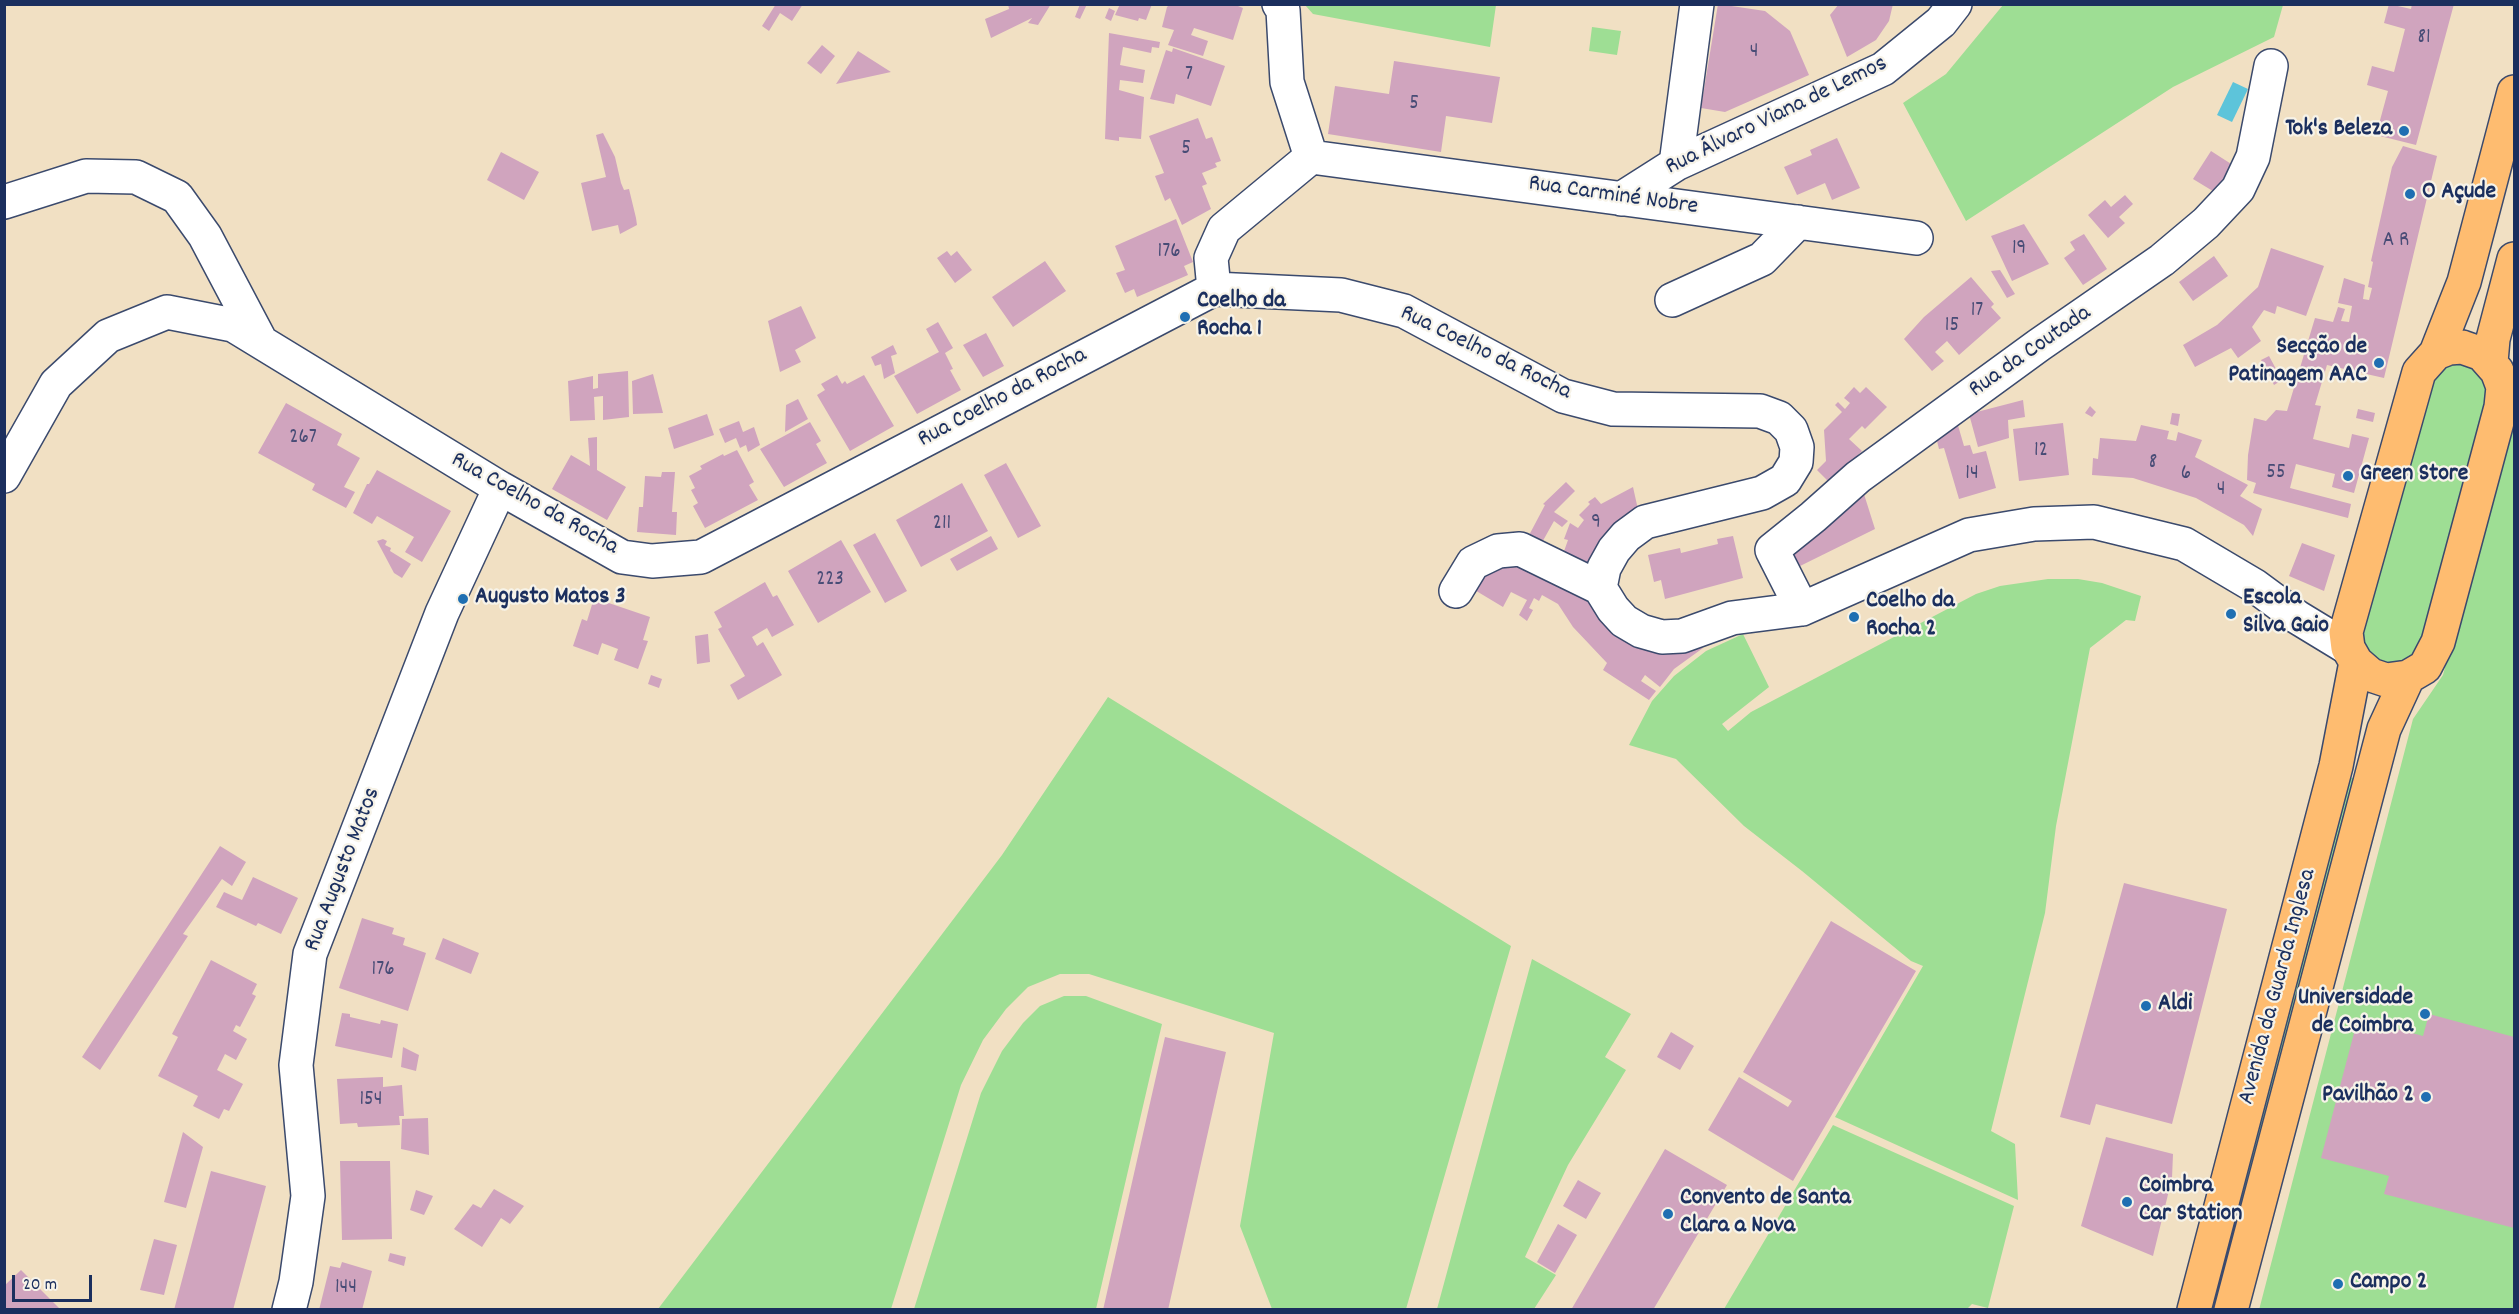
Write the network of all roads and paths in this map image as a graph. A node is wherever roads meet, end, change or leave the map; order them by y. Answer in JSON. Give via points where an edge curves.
{"nodes":[{"id":1,"x":1279,"y":4,"type":"edge"},
{"id":2,"x":1697,"y":4,"type":"edge"},
{"id":3,"x":1955,"y":4,"type":"edge"},
{"id":4,"x":2271,"y":66,"type":"dead end"},
{"id":5,"x":2514,"y":93,"type":"edge"},
{"id":6,"x":1311,"y":156,"type":"junction"},
{"id":7,"x":1676,"y":164,"type":"junction"},
{"id":8,"x":1621,"y":199,"type":"junction"},
{"id":9,"x":4,"y":202,"type":"edge"},
{"id":10,"x":1798,"y":222,"type":"junction"},
{"id":11,"x":1916,"y":238,"type":"dead end"},
{"id":12,"x":2514,"y":259,"type":"edge"},
{"id":13,"x":1214,"y":289,"type":"junction"},
{"id":14,"x":1672,"y":300,"type":"dead end"},
{"id":15,"x":262,"y":343,"type":"junction"},
{"id":16,"x":2436,"y":353,"type":"junction"},
{"id":17,"x":2501,"y":372,"type":"edge"},
{"id":18,"x":2504,"y":422,"type":"edge"},
{"id":19,"x":4,"y":476,"type":"edge"},
{"id":20,"x":500,"y":489,"type":"junction"},
{"id":21,"x":1600,"y":588,"type":"junction"},
{"id":22,"x":1456,"y":591,"type":"dead end"},
{"id":23,"x":2353,"y":608,"type":"junction"},
{"id":24,"x":1802,"y":609,"type":"junction"},
{"id":25,"x":2305,"y":620,"type":"junction"},
{"id":26,"x":2352,"y":655,"type":"junction"},
{"id":27,"x":2408,"y":677,"type":"junction"},
{"id":28,"x":289,"y":1310,"type":"edge"},
{"id":29,"x":2194,"y":1310,"type":"edge"},
{"id":30,"x":2231,"y":1310,"type":"edge"}],
"edges":[{"from":1,"to":6,"type":"street","via":[[1283,10],[1287,82]]},
{"from":2,"to":7,"type":"street"},
{"from":3,"to":7,"type":"street","name":"Rua Álvaro Viana de Lemos","via":[[1941,22],[1883,69]]},
{"from":4,"to":24,"type":"street","name":"Rua da Coutada","via":[[2253,157],[2238,189],[2206,223],[2162,260],[1858,477],[1772,550]]},
{"from":5,"to":16,"type":"main road","via":[[2464,282]]},
{"from":6,"to":8,"type":"street","name":"Rua Carminé Nobre"},
{"from":6,"to":13,"type":"street","via":[[1224,229],[1211,258]]},
{"from":7,"to":8,"type":"street","name":"Rua Álvaro Viana de Lemos"},
{"from":8,"to":10,"type":"street","name":"Rua Carminé Nobre"},
{"from":9,"to":15,"type":"street","via":[[86,176],[136,177],[177,197],[204,236]]},
{"from":10,"to":11,"type":"street","name":"Rua Carminé Nobre"},
{"from":10,"to":14,"type":"street","via":[[1761,259]]},
{"from":12,"to":17,"type":"main road","via":[[2493,339]]},
{"from":13,"to":20,"type":"street","name":"Rua Coelho da Rocha","via":[[701,557],[652,561],[622,556]]},
{"from":13,"to":21,"type":"street","name":"Rua Coelho da Rocha","via":[[1341,295],[1404,311],[1563,396],[1613,409],[1760,411],[1779,418],[1791,430],[1797,447],[1796,462],[1785,480],[1762,493],[1645,522],[1614,550],[1604,568]]},
{"from":15,"to":19,"type":"street","name":"Rua Coelho da Rocha","via":[[233,325],[167,312],[108,336],[56,384]]},
{"from":15,"to":20,"type":"street","name":"Rua Coelho da Rocha"},
{"from":16,"to":17,"type":"main road","via":[[2462,347],[2482,354]]},
{"from":16,"to":23,"type":"main road","name":"Avenida da Guarda Inglesa","via":[[2419,372]]},
{"from":17,"to":18,"type":"main road"},
{"from":18,"to":27,"type":"main road","via":[[2438,642],[2425,667]]},
{"from":20,"to":28,"type":"street","name":"Rua Augusto Matos","via":[[442,613],[310,954],[296,1065],[308,1196]]},
{"from":21,"to":22,"type":"street","via":[[1520,549],[1498,551],[1473,563]]},
{"from":21,"to":24,"type":"street","via":[[1624,621],[1662,637],[1682,636],[1732,618]]},
{"from":23,"to":25,"type":"street"},
{"from":23,"to":26,"type":"main road","name":"Avenida da Guarda Inglesa","via":[[2346,632]]},
{"from":24,"to":25,"type":"street","via":[[1969,535],[2034,524],[2094,522],[2184,544]]},
{"from":25,"to":26,"type":"street"},
{"from":26,"to":27,"type":"main road","via":[[2371,675],[2386,680]]},
{"from":26,"to":29,"type":"main road","name":"Avenida da Guarda Inglesa","via":[[2336,766]]},
{"from":27,"to":30,"type":"main road","name":"Avenida da Guarda Inglesa","via":[[2384,729]]}]}
